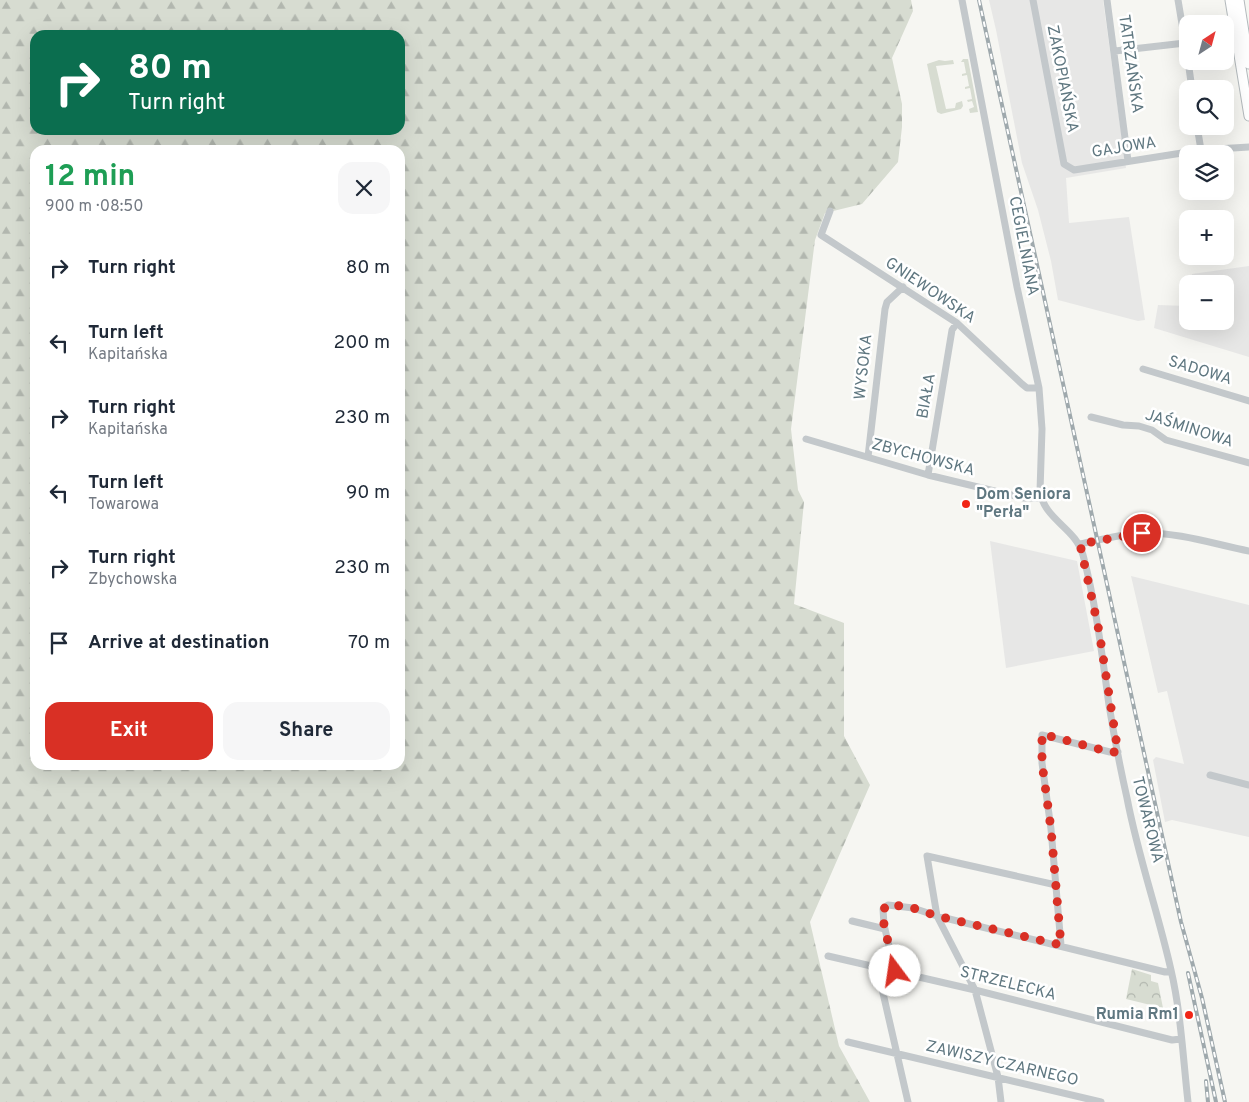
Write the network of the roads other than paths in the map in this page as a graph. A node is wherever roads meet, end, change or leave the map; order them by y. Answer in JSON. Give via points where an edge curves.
{"nodes":[{"id":1,"x":962,"y":0,"type":"edge"},
{"id":2,"x":1034,"y":0,"type":"edge"},
{"id":3,"x":1107,"y":0,"type":"edge"},
{"id":4,"x":1178,"y":0,"type":"edge"},
{"id":5,"x":1230,"y":0,"type":"edge"},
{"id":6,"x":1239,"y":0,"type":"edge"},
{"id":7,"x":1180,"y":15,"type":"edge"},
{"id":8,"x":1179,"y":44,"type":"edge"},
{"id":9,"x":1115,"y":51,"type":"junction"},
{"id":10,"x":1249,"y":64,"type":"edge"},
{"id":11,"x":1249,"y":116,"type":"edge"},
{"id":12,"x":1249,"y":147,"type":"edge"},
{"id":13,"x":1234,"y":148,"type":"edge"},
{"id":14,"x":1179,"y":153,"type":"edge"},
{"id":15,"x":1128,"y":161,"type":"junction"},
{"id":16,"x":1064,"y":164,"type":"joint"},
{"id":17,"x":830,"y":211,"type":"dead end"},
{"id":18,"x":903,"y":287,"type":"junction"},
{"id":19,"x":957,"y":323,"type":"junction"},
{"id":20,"x":1143,"y":369,"type":"dead end"},
{"id":21,"x":1038,"y":388,"type":"junction"},
{"id":22,"x":1249,"y":400,"type":"edge"},
{"id":23,"x":1091,"y":416,"type":"dead end"},
{"id":24,"x":806,"y":439,"type":"dead end"},
{"id":25,"x":868,"y":457,"type":"junction"},
{"id":26,"x":1249,"y":463,"type":"edge"},
{"id":27,"x":928,"y":475,"type":"junction"},
{"id":28,"x":1041,"y":498,"type":"junction"},
{"id":29,"x":1080,"y":544,"type":"junction"},
{"id":30,"x":1249,"y":551,"type":"edge"},
{"id":31,"x":1118,"y":752,"type":"junction"},
{"id":32,"x":1210,"y":775,"type":"dead end"},
{"id":33,"x":1249,"y":785,"type":"edge"},
{"id":34,"x":1056,"y":886,"type":"junction"},
{"id":35,"x":937,"y":916,"type":"junction"},
{"id":36,"x":852,"y":921,"type":"dead end"},
{"id":37,"x":885,"y":929,"type":"junction"},
{"id":38,"x":1061,"y":945,"type":"junction"},
{"id":39,"x":828,"y":956,"type":"dead end"},
{"id":40,"x":877,"y":967,"type":"junction"},
{"id":41,"x":895,"y":971,"type":"junction"},
{"id":42,"x":1172,"y":971,"type":"junction"},
{"id":43,"x":975,"y":990,"type":"junction"},
{"id":44,"x":1181,"y":1039,"type":"junction"},
{"id":45,"x":848,"y":1042,"type":"dead end"},
{"id":46,"x":896,"y":1053,"type":"junction"},
{"id":47,"x":998,"y":1077,"type":"junction"},
{"id":48,"x":908,"y":1102,"type":"edge"},
{"id":49,"x":1001,"y":1102,"type":"edge"},
{"id":50,"x":1101,"y":1102,"type":"edge"},
{"id":51,"x":1188,"y":1102,"type":"edge"}],
"edges":[{"from":1,"to":21,"type":"street","name":"CEGIELNIANA"},
{"from":2,"to":16,"type":"street","name":"ZAKOPIAŃSKA"},
{"from":3,"to":9,"type":"street","name":"TATRZAŃSKA"},
{"from":4,"to":7,"type":"street"},
{"from":5,"to":11,"type":"main road"},
{"from":6,"to":10,"type":"main road"},
{"from":8,"to":9,"type":"street"},
{"from":9,"to":15,"type":"street","name":"TATRZAŃSKA"},
{"from":12,"to":13,"type":"street","name":"GAJOWA"},
{"from":14,"to":15,"type":"street","name":"GAJOWA"},
{"from":15,"to":16,"type":"street","name":"GAJOWA","via":[[1074,170]]},
{"from":17,"to":18,"type":"street","name":"GNIEWOWSKA","via":[[821,235]]},
{"from":18,"to":19,"type":"street","name":"GNIEWOWSKA"},
{"from":18,"to":25,"type":"street","name":"WYSOKA","via":[[884,309]]},
{"from":19,"to":21,"type":"street","name":"GNIEWOWSKA","via":[[1022,384],[1027,388]]},
{"from":19,"to":27,"type":"street","name":"BIAŁA","via":[[952,330]]},
{"from":20,"to":22,"type":"street","name":"SADOWA"},
{"from":21,"to":28,"type":"street","name":"CEGIELNIANA","via":[[1042,429]]},
{"from":23,"to":26,"type":"street","name":"JAŚMINOWA","via":[[1139,426],[1166,440]]},
{"from":24,"to":25,"type":"street","name":"ZBYCHOWSKA"},
{"from":25,"to":27,"type":"street","name":"ZBYCHOWSKA"},
{"from":27,"to":28,"type":"street","name":"ZBYCHOWSKA","via":[[1024,498]]},
{"from":28,"to":29,"type":"street","via":[[1050,514]]},
{"from":29,"to":30,"type":"street","via":[[1131,534],[1162,534]]},
{"from":29,"to":31,"type":"street","name":"TOWAROWA","via":[[1099,631]]},
{"from":31,"to":34,"type":"street","via":[[1042,734],[1042,763]]},
{"from":31,"to":42,"type":"street","name":"TOWAROWA","via":[[1137,843]]},
{"from":32,"to":33,"type":"street"},
{"from":34,"to":35,"type":"street","via":[[927,856]]},
{"from":34,"to":38,"type":"street"},
{"from":35,"to":37,"type":"street","via":[[888,904],[883,910]]},
{"from":35,"to":38,"type":"street"},
{"from":35,"to":43,"type":"street"},
{"from":36,"to":37,"type":"street"},
{"from":37,"to":41,"type":"street"},
{"from":38,"to":42,"type":"street","via":[[1165,972]]},
{"from":39,"to":40,"type":"street","name":"STRZELECKA"},
{"from":40,"to":41,"type":"street","name":"STRZELECKA"},
{"from":40,"to":46,"type":"street"},
{"from":41,"to":43,"type":"street","name":"STRZELECKA"},
{"from":42,"to":44,"type":"street","name":"TOWAROWA"},
{"from":43,"to":44,"type":"street","name":"STRZELECKA","via":[[1172,1040]]},
{"from":43,"to":47,"type":"street"},
{"from":44,"to":51,"type":"street","name":"TOWAROWA"},
{"from":45,"to":46,"type":"street","name":"ZAWISZY CZARNEGO"},
{"from":46,"to":47,"type":"street","name":"ZAWISZY CZARNEGO"},
{"from":46,"to":48,"type":"street"},
{"from":47,"to":49,"type":"street"},
{"from":47,"to":50,"type":"street","name":"ZAWISZY CZARNEGO"}]}
